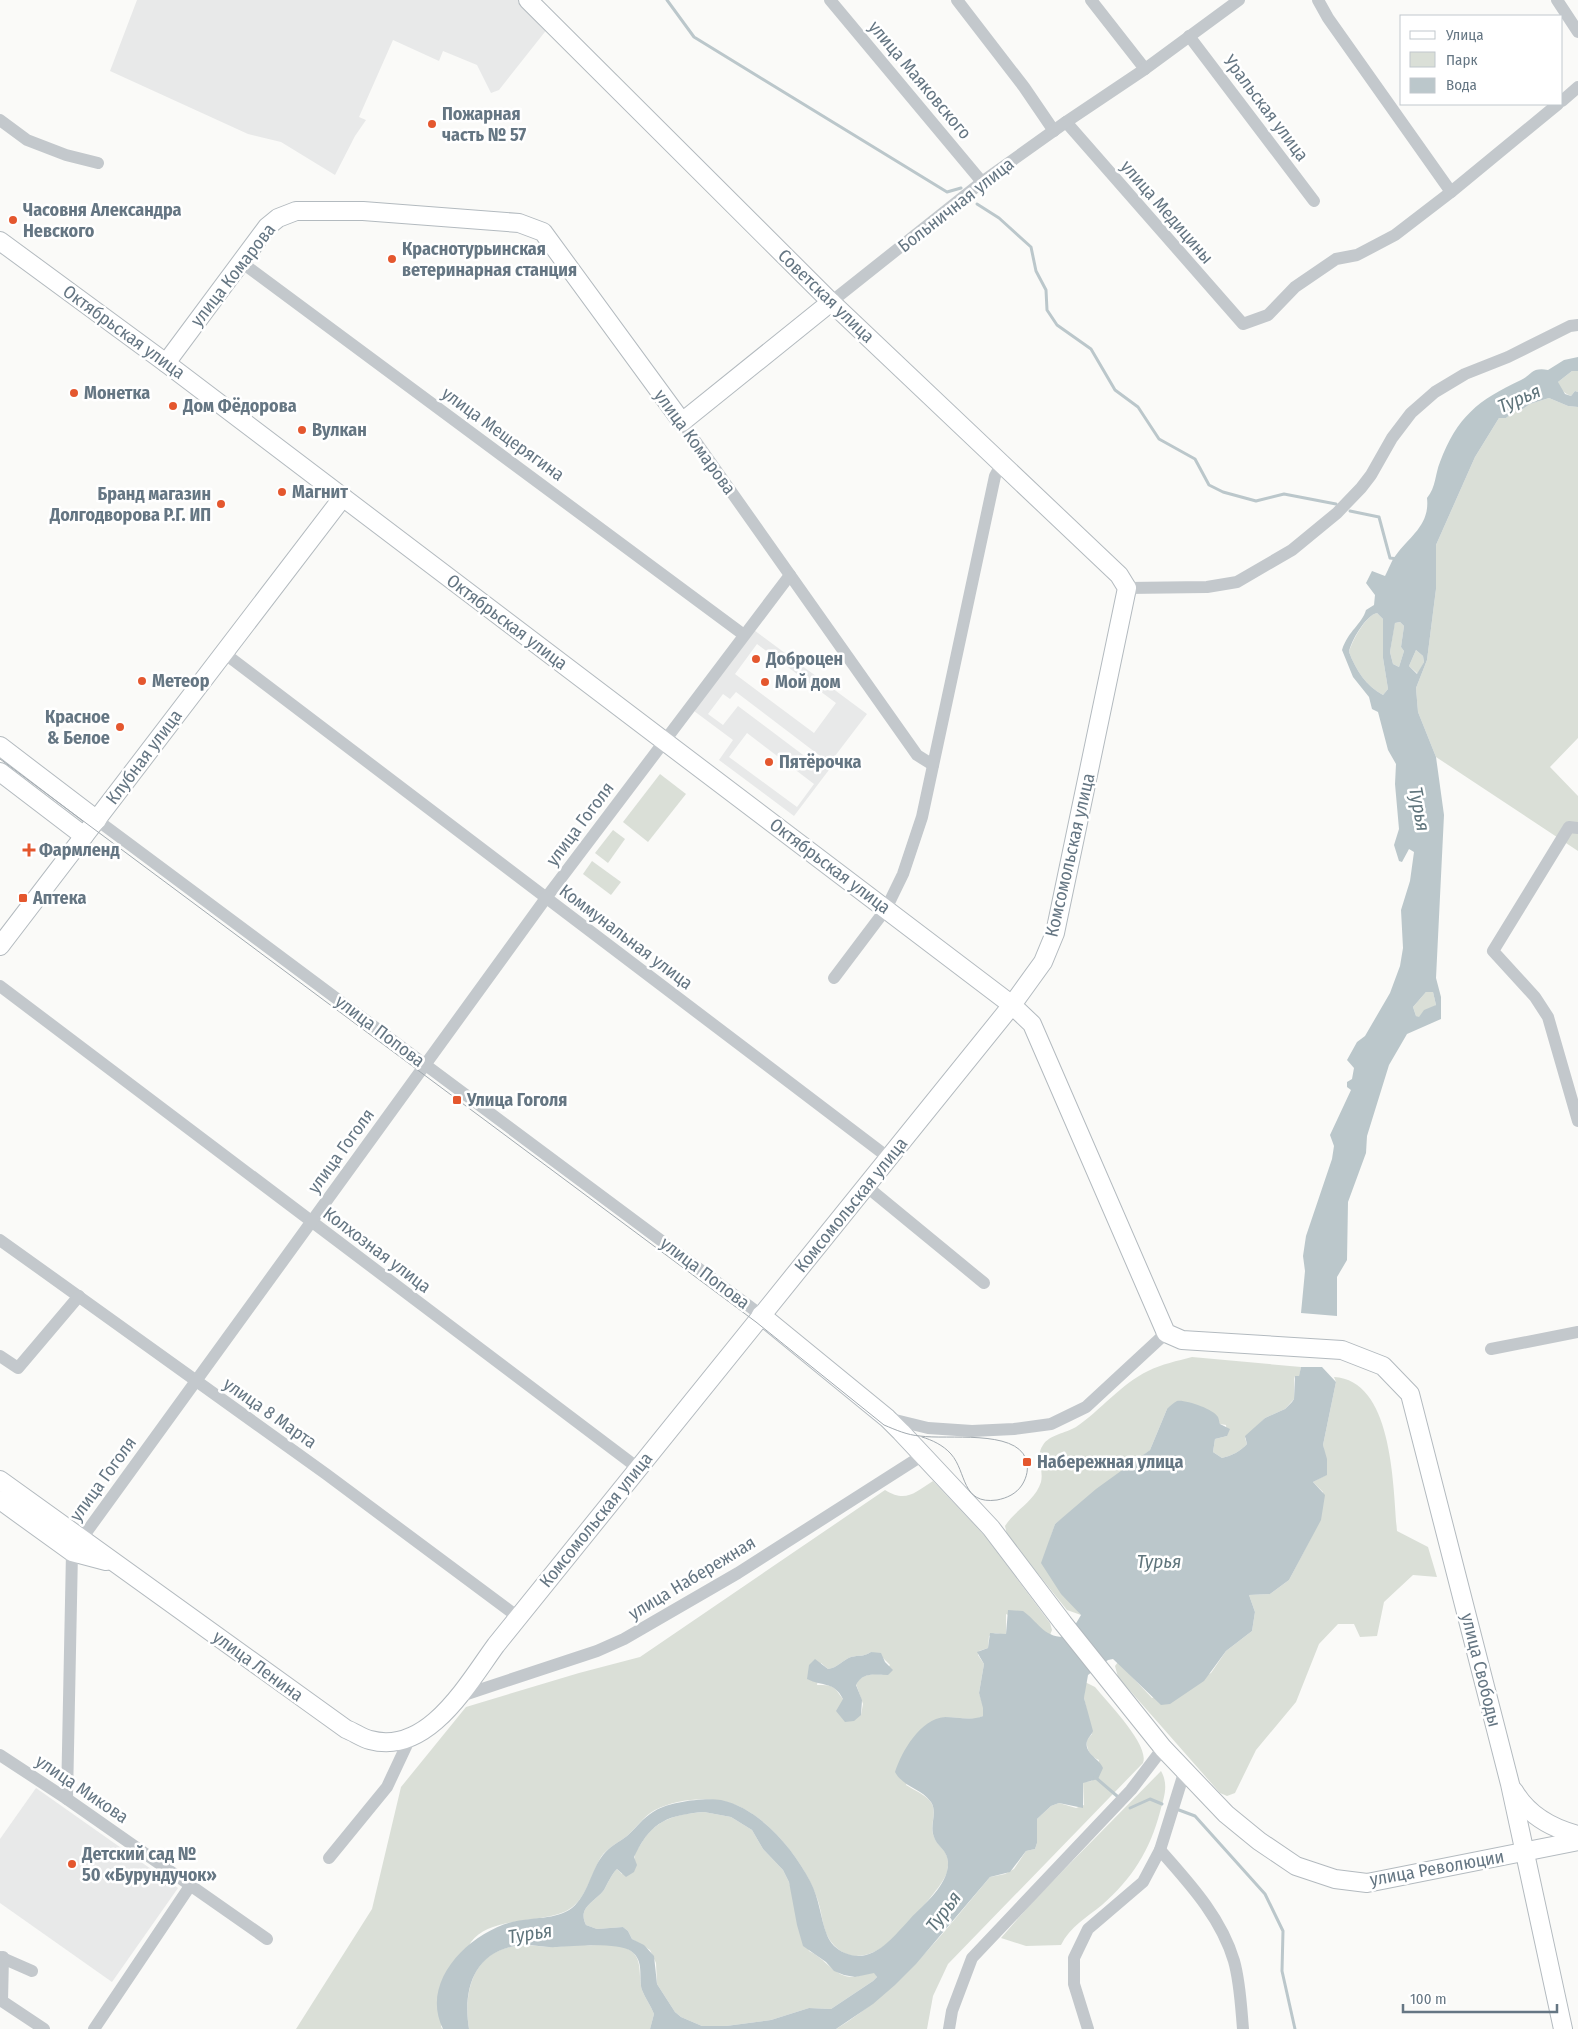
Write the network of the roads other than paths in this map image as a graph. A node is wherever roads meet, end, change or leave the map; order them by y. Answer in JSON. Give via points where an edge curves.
{"nodes":[{"id":1,"x":528,"y":0,"type":"edge"},
{"id":2,"x":830,"y":0,"type":"edge"},
{"id":3,"x":957,"y":0,"type":"edge"},
{"id":4,"x":1091,"y":0,"type":"edge"},
{"id":5,"x":1239,"y":0,"type":"edge"},
{"id":6,"x":1318,"y":0,"type":"edge"},
{"id":7,"x":1557,"y":0,"type":"edge"},
{"id":8,"x":1578,"y":32,"type":"edge"},
{"id":9,"x":1189,"y":36,"type":"junction"},
{"id":10,"x":1145,"y":69,"type":"junction"},
{"id":11,"x":1578,"y":87,"type":"edge"},
{"id":12,"x":1563,"y":100,"type":"edge"},
{"id":13,"x":1557,"y":105,"type":"edge"},
{"id":14,"x":0,"y":120,"type":"edge"},
{"id":15,"x":1066,"y":122,"type":"junction"},
{"id":16,"x":1054,"y":131,"type":"junction"},
{"id":17,"x":98,"y":163,"type":"dead end"},
{"id":18,"x":982,"y":182,"type":"junction"},
{"id":19,"x":1451,"y":192,"type":"junction"},
{"id":20,"x":1314,"y":201,"type":"dead end"},
{"id":21,"x":0,"y":241,"type":"edge"},
{"id":22,"x":241,"y":262,"type":"junction"},
{"id":23,"x":832,"y":302,"type":"junction"},
{"id":24,"x":1578,"y":325,"type":"edge"},
{"id":25,"x":166,"y":363,"type":"junction"},
{"id":26,"x":682,"y":422,"type":"junction"},
{"id":27,"x":1000,"y":465,"type":"junction"},
{"id":28,"x":343,"y":497,"type":"junction"},
{"id":29,"x":790,"y":575,"type":"junction"},
{"id":30,"x":1127,"y":588,"type":"junction"},
{"id":31,"x":744,"y":635,"type":"junction"},
{"id":32,"x":224,"y":653,"type":"junction"},
{"id":33,"x":664,"y":741,"type":"junction"},
{"id":34,"x":0,"y":746,"type":"edge"},
{"id":35,"x":933,"y":765,"type":"junction"},
{"id":36,"x":0,"y":772,"type":"edge"},
{"id":37,"x":96,"y":820,"type":"junction"},
{"id":38,"x":1578,"y":828,"type":"edge"},
{"id":39,"x":84,"y":836,"type":"junction"},
{"id":40,"x":546,"y":898,"type":"junction"},
{"id":41,"x":886,"y":909,"type":"junction"},
{"id":42,"x":0,"y":946,"type":"edge"},
{"id":43,"x":834,"y":978,"type":"dead end"},
{"id":44,"x":0,"y":986,"type":"edge"},
{"id":45,"x":1012,"y":1005,"type":"junction"},
{"id":46,"x":425,"y":1065,"type":"junction"},
{"id":47,"x":1576,"y":1103,"type":"edge"},
{"id":48,"x":1578,"y":1121,"type":"edge"},
{"id":49,"x":889,"y":1158,"type":"junction"},
{"id":50,"x":866,"y":1186,"type":"junction"},
{"id":51,"x":311,"y":1222,"type":"junction"},
{"id":52,"x":0,"y":1240,"type":"edge"},
{"id":53,"x":984,"y":1283,"type":"dead end"},
{"id":54,"x":79,"y":1296,"type":"junction"},
{"id":55,"x":761,"y":1315,"type":"junction"},
{"id":56,"x":1166,"y":1332,"type":"junction"},
{"id":57,"x":1578,"y":1332,"type":"edge"},
{"id":58,"x":1492,"y":1349,"type":"dead end"},
{"id":59,"x":0,"y":1356,"type":"edge"},
{"id":60,"x":195,"y":1382,"type":"junction"},
{"id":61,"x":887,"y":1418,"type":"junction"},
{"id":62,"x":923,"y":1455,"type":"junction"},
{"id":63,"x":638,"y":1468,"type":"junction"},
{"id":64,"x":0,"y":1480,"type":"edge"},
{"id":65,"x":0,"y":1500,"type":"edge"},
{"id":66,"x":76,"y":1545,"type":"junction"},
{"id":67,"x":518,"y":1617,"type":"junction"},
{"id":68,"x":461,"y":1692,"type":"junction"},
{"id":69,"x":410,"y":1738,"type":"junction"},
{"id":70,"x":1163,"y":1748,"type":"junction"},
{"id":71,"x":0,"y":1755,"type":"edge"},
{"id":72,"x":1184,"y":1773,"type":"junction"},
{"id":73,"x":1510,"y":1784,"type":"junction"},
{"id":74,"x":67,"y":1799,"type":"junction"},
{"id":75,"x":1578,"y":1834,"type":"edge"},
{"id":76,"x":1578,"y":1841,"type":"edge"},
{"id":77,"x":1160,"y":1850,"type":"junction"},
{"id":78,"x":1524,"y":1852,"type":"junction"},
{"id":79,"x":329,"y":1858,"type":"dead end"},
{"id":80,"x":190,"y":1886,"type":"junction"},
{"id":81,"x":267,"y":1939,"type":"dead end"},
{"id":82,"x":2,"y":1957,"type":"edge"},
{"id":83,"x":32,"y":1971,"type":"dead end"},
{"id":84,"x":44,"y":2029,"type":"edge"},
{"id":85,"x":94,"y":2029,"type":"edge"},
{"id":86,"x":949,"y":2029,"type":"edge"},
{"id":87,"x":1088,"y":2029,"type":"edge"},
{"id":88,"x":1243,"y":2029,"type":"edge"},
{"id":89,"x":1563,"y":2029,"type":"edge"}],
"edges":[{"from":1,"to":23,"type":"main road","name":"Советская улица"},
{"from":2,"to":18,"type":"street","name":"улица Маяковского"},
{"from":3,"to":16,"type":"street"},
{"from":4,"to":10,"type":"street"},
{"from":5,"to":9,"type":"street","name":"Больничная улица"},
{"from":6,"to":19,"type":"street"},
{"from":7,"to":8,"type":"street"},
{"from":9,"to":10,"type":"street","name":"Больничная улица"},
{"from":9,"to":20,"type":"street","name":"Уральская улица"},
{"from":10,"to":15,"type":"street","name":"Больничная улица"},
{"from":11,"to":12,"type":"street"},
{"from":13,"to":19,"type":"street"},
{"from":14,"to":17,"type":"street","via":[[27,140]]},
{"from":15,"to":16,"type":"street","name":"Больничная улица"},
{"from":15,"to":19,"type":"street","name":"улица Медицины","via":[[1243,324],[1268,315],[1295,288],[1336,259],[1357,254],[1395,235]]},
{"from":16,"to":18,"type":"street","name":"Больничная улица"},
{"from":18,"to":23,"type":"street","name":"Больничная улица"},
{"from":21,"to":25,"type":"main road","name":"Октябрьская улица"},
{"from":22,"to":25,"type":"main road","name":"улица Комарова"},
{"from":22,"to":26,"type":"main road","name":"улица Комарова","via":[[267,227],[278,218],[296,211],[372,212],[519,224],[543,232]]},
{"from":22,"to":31,"type":"street","name":"улица Мещерягина"},
{"from":23,"to":26,"type":"main road","name":"Больничная улица"},
{"from":23,"to":27,"type":"main road","name":"Советская улица"},
{"from":24,"to":30,"type":"street","via":[[1466,374],[1435,392],[1411,413],[1392,438],[1372,475],[1337,513],[1292,550],[1253,573],[1237,582],[1207,587]]},
{"from":25,"to":28,"type":"main road","name":"Октябрьская улица"},
{"from":26,"to":29,"type":"street","name":"улица Комарова"},
{"from":27,"to":30,"type":"main road","name":"Советская улица","via":[[1119,575]]},
{"from":27,"to":35,"type":"street"},
{"from":28,"to":32,"type":"main road","name":"Клубная улица"},
{"from":28,"to":33,"type":"main road","name":"Октябрьская улица"},
{"from":29,"to":31,"type":"street","name":"улица Гоголя"},
{"from":29,"to":35,"type":"street","name":"улица Комарова","via":[[917,755]]},
{"from":30,"to":45,"type":"main road","name":"Комсомольская улица","via":[[1054,933],[1043,962]]},
{"from":31,"to":33,"type":"street","name":"улица Гоголя"},
{"from":32,"to":37,"type":"main road","name":"Клубная улица"},
{"from":32,"to":40,"type":"street","name":"Коммунальная улица"},
{"from":33,"to":40,"type":"street","name":"улица Гоголя"},
{"from":33,"to":41,"type":"main road","name":"Октябрьская улица"},
{"from":34,"to":37,"type":"main road","name":"улица Попова"},
{"from":35,"to":41,"type":"street","via":[[922,817],[903,874]]},
{"from":36,"to":39,"type":"main road"},
{"from":37,"to":39,"type":"main road","name":"Клубная улица"},
{"from":37,"to":46,"type":"street","name":"улица Попова"},
{"from":38,"to":47,"type":"street","via":[[1568,827],[1493,951],[1535,997],[1548,1017]]},
{"from":39,"to":42,"type":"main road","name":"Клубная улица"},
{"from":40,"to":46,"type":"street","name":"улица Гоголя"},
{"from":40,"to":49,"type":"street","name":"Коммунальная улица"},
{"from":41,"to":43,"type":"street"},
{"from":41,"to":45,"type":"main road","name":"Октябрьская улица"},
{"from":44,"to":51,"type":"street","name":"Колхозная улица"},
{"from":45,"to":49,"type":"main road","name":"Комсомольская улица"},
{"from":45,"to":56,"type":"main road","name":"Октябрьская улица","via":[[1032,1024]]},
{"from":46,"to":51,"type":"street","name":"улица Гоголя"},
{"from":46,"to":55,"type":"street","name":"улица Попова"},
{"from":47,"to":48,"type":"street"},
{"from":49,"to":50,"type":"main road","name":"Комсомольская улица"},
{"from":50,"to":53,"type":"street"},
{"from":50,"to":55,"type":"main road","name":"Комсомольская улица"},
{"from":51,"to":60,"type":"street","name":"улица Гоголя"},
{"from":51,"to":63,"type":"street","name":"Колхозная улица"},
{"from":52,"to":54,"type":"street","name":"улица 8 Марта"},
{"from":54,"to":59,"type":"street","via":[[18,1368]]},
{"from":54,"to":60,"type":"street","name":"улица 8 Марта"},
{"from":55,"to":61,"type":"main road","name":"улица Революции"},
{"from":55,"to":63,"type":"main road","name":"Комсомольская улица"},
{"from":56,"to":61,"type":"street","via":[[1086,1407],[1050,1424],[972,1431],[928,1428]]},
{"from":56,"to":73,"type":"main road","name":"улица Свободы","via":[[1182,1340],[1342,1350],[1383,1366],[1410,1394]]},
{"from":57,"to":58,"type":"street"},
{"from":60,"to":66,"type":"street","name":"улица Гоголя"},
{"from":60,"to":67,"type":"street","name":"улица 8 Марта","via":[[326,1474]]},
{"from":61,"to":62,"type":"main road","name":"улица Революции"},
{"from":62,"to":68,"type":"street","name":"улица Набережная","via":[[738,1573],[624,1639],[467,1694]]},
{"from":62,"to":70,"type":"main road","name":"улица Революции","via":[[991,1528]]},
{"from":63,"to":67,"type":"main road","name":"Комсомольская улица"},
{"from":64,"to":66,"type":"main road","name":"улица Ленина"},
{"from":65,"to":66,"type":"main road","name":"улица Ленина"},
{"from":66,"to":69,"type":"main road","name":"улица Ленина","via":[[116,1564],[346,1729],[371,1740],[394,1742]]},
{"from":66,"to":74,"type":"street"},
{"from":67,"to":68,"type":"main road","name":"Комсомольская улица"},
{"from":68,"to":69,"type":"main road","name":"Комсомольская улица","via":[[429,1727]]},
{"from":69,"to":79,"type":"street","via":[[386,1787]]},
{"from":70,"to":72,"type":"main road","name":"улица Революции"},
{"from":70,"to":86,"type":"street","via":[[1131,1790],[972,1958],[952,2011]]},
{"from":71,"to":74,"type":"street","name":"улица Микова"},
{"from":72,"to":77,"type":"street"},
{"from":72,"to":78,"type":"main road","name":"улица Революции","via":[[1258,1841],[1296,1866],[1335,1879],[1367,1883]]},
{"from":73,"to":75,"type":"main road","via":[[1521,1803],[1540,1819],[1562,1831]]},
{"from":73,"to":78,"type":"main road","name":"улица Свободы"},
{"from":74,"to":80,"type":"street","name":"улица Микова"},
{"from":76,"to":78,"type":"main road","name":"улица Революции"},
{"from":77,"to":87,"type":"street","via":[[1143,1882],[1088,1929],[1074,1958],[1074,1984]]},
{"from":77,"to":88,"type":"street","via":[[1191,1884],[1223,1933],[1234,1961]]},
{"from":78,"to":89,"type":"main road","name":"улица Свободы"},
{"from":80,"to":81,"type":"street","name":"улица Микова"},
{"from":80,"to":85,"type":"street"},
{"from":82,"to":83,"type":"street"},
{"from":82,"to":84,"type":"street","via":[[2,2001]]}]}
